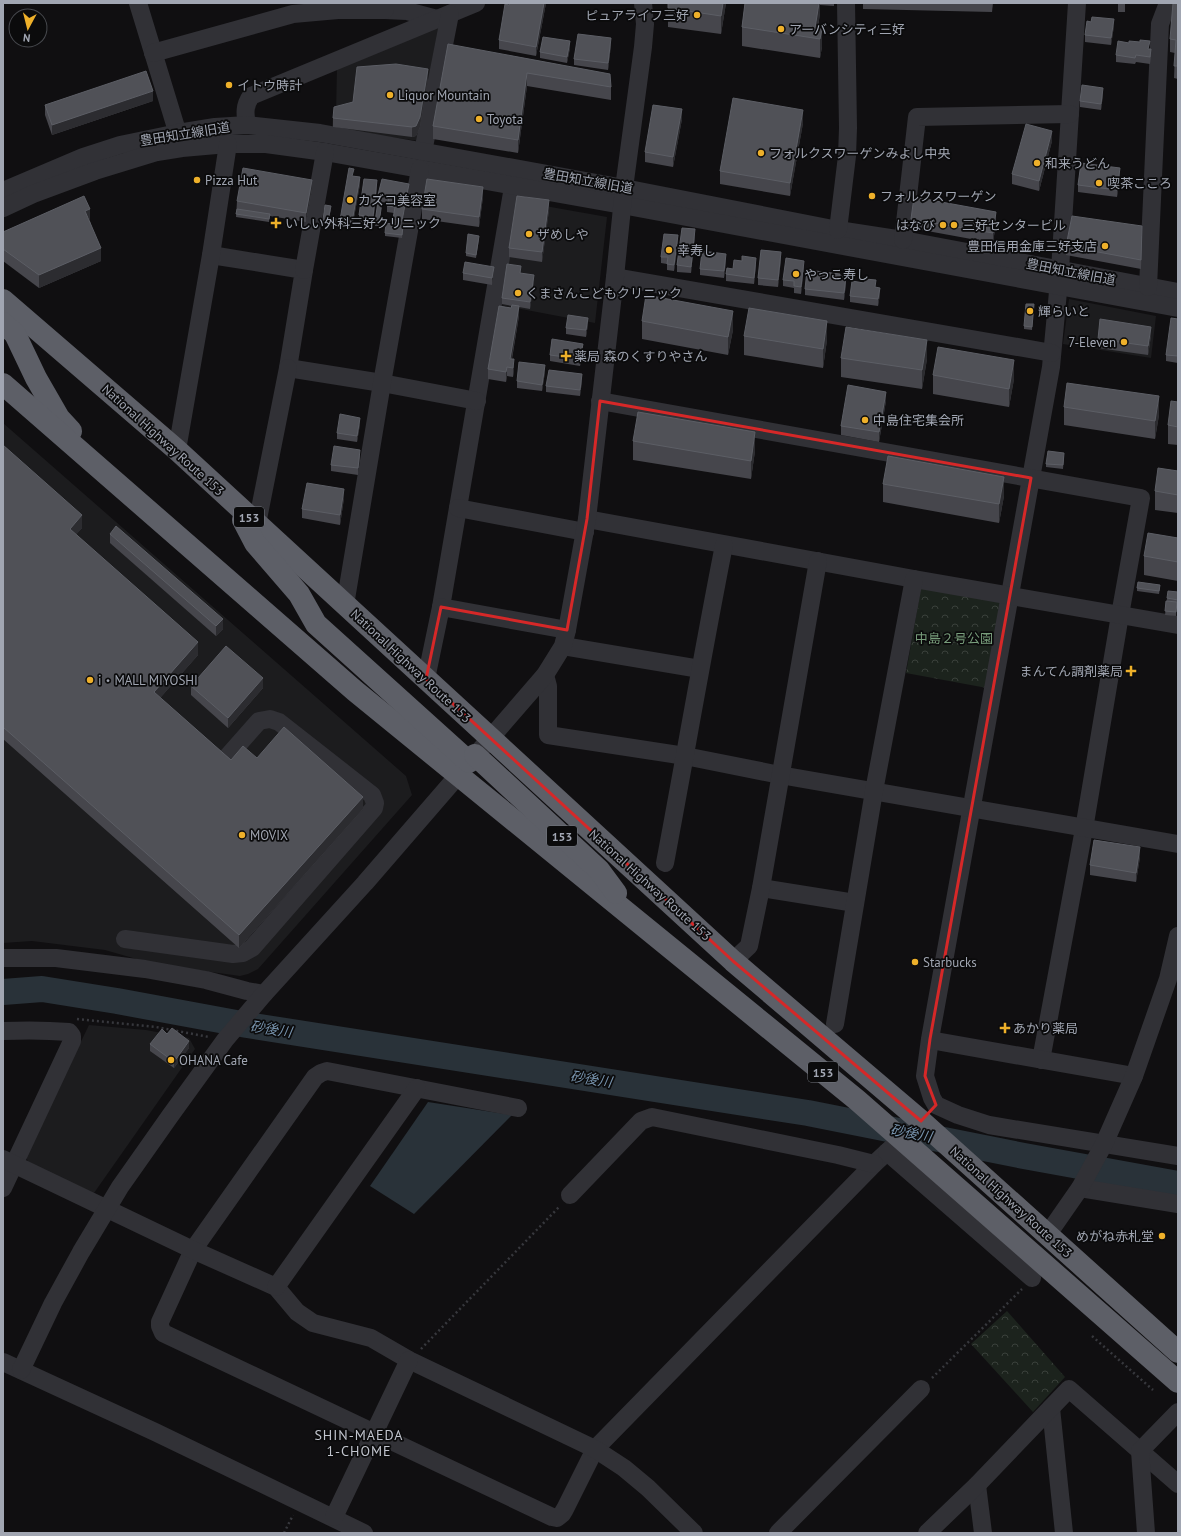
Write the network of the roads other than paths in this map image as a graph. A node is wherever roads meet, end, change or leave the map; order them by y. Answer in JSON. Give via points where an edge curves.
{"nodes":[{"id":1,"x":138,"y":3,"type":"edge"},
{"id":2,"x":476,"y":3,"type":"edge"},
{"id":3,"x":643,"y":3,"type":"edge"},
{"id":4,"x":846,"y":3,"type":"edge"},
{"id":5,"x":1078,"y":3,"type":"edge"},
{"id":6,"x":1168,"y":3,"type":"edge"},
{"id":7,"x":385,"y":6,"type":"edge"},
{"id":8,"x":338,"y":7,"type":"edge"},
{"id":9,"x":443,"y":17,"type":"junction"},
{"id":10,"x":153,"y":53,"type":"junction"},
{"id":11,"x":1070,"y":114,"type":"junction"},
{"id":12,"x":248,"y":125,"type":"junction"},
{"id":13,"x":180,"y":141,"type":"junction"},
{"id":14,"x":228,"y":144,"type":"junction"},
{"id":15,"x":325,"y":152,"type":"junction"},
{"id":16,"x":421,"y":161,"type":"junction"},
{"id":17,"x":513,"y":187,"type":"junction"},
{"id":18,"x":624,"y":188,"type":"junction"},
{"id":19,"x":3,"y":191,"type":"edge"},
{"id":20,"x":622,"y":206,"type":"junction"},
{"id":21,"x":3,"y":208,"type":"edge"},
{"id":22,"x":838,"y":230,"type":"junction"},
{"id":23,"x":903,"y":240,"type":"junction"},
{"id":24,"x":211,"y":255,"type":"junction"},
{"id":25,"x":304,"y":270,"type":"junction"},
{"id":26,"x":615,"y":277,"type":"junction"},
{"id":27,"x":1059,"y":279,"type":"junction"},
{"id":28,"x":1148,"y":287,"type":"junction"},
{"id":29,"x":1178,"y":292,"type":"edge"},
{"id":30,"x":3,"y":300,"type":"edge"},
{"id":31,"x":1178,"y":308,"type":"edge"},
{"id":32,"x":3,"y":323,"type":"edge"},
{"id":33,"x":1052,"y":353,"type":"junction"},
{"id":34,"x":288,"y":368,"type":"junction"},
{"id":35,"x":382,"y":383,"type":"junction"},
{"id":36,"x":3,"y":384,"type":"edge"},
{"id":37,"x":477,"y":401,"type":"junction"},
{"id":38,"x":600,"y":401,"type":"junction"},
{"id":39,"x":177,"y":450,"type":"junction"},
{"id":40,"x":1031,"y":478,"type":"junction"},
{"id":41,"x":234,"y":503,"type":"junction"},
{"id":42,"x":144,"y":507,"type":"junction"},
{"id":43,"x":458,"y":508,"type":"junction"},
{"id":44,"x":257,"y":524,"type":"junction"},
{"id":45,"x":586,"y":525,"type":"junction"},
{"id":46,"x":724,"y":545,"type":"junction"},
{"id":47,"x":818,"y":561,"type":"junction"},
{"id":48,"x":914,"y":579,"type":"junction"},
{"id":49,"x":1009,"y":596,"type":"junction"},
{"id":50,"x":345,"y":605,"type":"junction"},
{"id":51,"x":441,"y":607,"type":"junction"},
{"id":52,"x":1120,"y":615,"type":"junction"},
{"id":53,"x":1178,"y":625,"type":"edge"},
{"id":54,"x":565,"y":638,"type":"junction"},
{"id":55,"x":700,"y":670,"type":"junction"},
{"id":56,"x":545,"y":675,"type":"junction"},
{"id":57,"x":426,"y":679,"type":"junction"},
{"id":58,"x":490,"y":739,"type":"junction"},
{"id":59,"x":685,"y":756,"type":"junction"},
{"id":60,"x":221,"y":764,"type":"edge"},
{"id":61,"x":467,"y":764,"type":"junction"},
{"id":62,"x":780,"y":775,"type":"junction"},
{"id":63,"x":874,"y":791,"type":"junction"},
{"id":64,"x":972,"y":808,"type":"junction"},
{"id":65,"x":1084,"y":828,"type":"junction"},
{"id":66,"x":1178,"y":844,"type":"edge"},
{"id":67,"x":665,"y":863,"type":"dead end"},
{"id":68,"x":761,"y":888,"type":"junction"},
{"id":69,"x":855,"y":903,"type":"junction"},
{"id":70,"x":1178,"y":936,"type":"edge"},
{"id":71,"x":125,"y":939,"type":"dead end"},
{"id":72,"x":3,"y":958,"type":"edge"},
{"id":73,"x":733,"y":961,"type":"junction"},
{"id":74,"x":264,"y":994,"type":"junction"},
{"id":75,"x":835,"y":1024,"type":"dead end"},
{"id":76,"x":3,"y":1031,"type":"edge"},
{"id":77,"x":930,"y":1040,"type":"junction"},
{"id":78,"x":1041,"y":1060,"type":"junction"},
{"id":79,"x":1134,"y":1076,"type":"junction"},
{"id":80,"x":417,"y":1088,"type":"junction"},
{"id":81,"x":936,"y":1105,"type":"junction"},
{"id":82,"x":518,"y":1108,"type":"dead end"},
{"id":83,"x":920,"y":1122,"type":"junction"},
{"id":84,"x":1104,"y":1144,"type":"junction"},
{"id":85,"x":887,"y":1152,"type":"junction"},
{"id":86,"x":1178,"y":1156,"type":"edge"},
{"id":87,"x":9,"y":1161,"type":"edge"},
{"id":88,"x":3,"y":1188,"type":"edge"},
{"id":89,"x":1080,"y":1188,"type":"junction"},
{"id":90,"x":570,"y":1195,"type":"road end"},
{"id":91,"x":1178,"y":1204,"type":"edge"},
{"id":92,"x":107,"y":1208,"type":"junction"},
{"id":93,"x":1048,"y":1234,"type":"junction"},
{"id":94,"x":193,"y":1250,"type":"junction"},
{"id":95,"x":1032,"y":1278,"type":"road end"},
{"id":96,"x":276,"y":1287,"type":"junction"},
{"id":97,"x":1178,"y":1352,"type":"edge"},
{"id":98,"x":410,"y":1360,"type":"junction"},
{"id":99,"x":3,"y":1362,"type":"edge"},
{"id":100,"x":21,"y":1370,"type":"junction"},
{"id":101,"x":1178,"y":1382,"type":"edge"},
{"id":102,"x":921,"y":1390,"type":"road end"},
{"id":103,"x":1051,"y":1408,"type":"junction"},
{"id":104,"x":1178,"y":1412,"type":"edge"},
{"id":105,"x":375,"y":1433,"type":"junction"},
{"id":106,"x":595,"y":1449,"type":"junction"},
{"id":107,"x":1140,"y":1451,"type":"junction"},
{"id":108,"x":1178,"y":1484,"type":"edge"},
{"id":109,"x":977,"y":1485,"type":"junction"},
{"id":110,"x":334,"y":1518,"type":"junction"},
{"id":111,"x":364,"y":1533,"type":"edge"},
{"id":112,"x":694,"y":1533,"type":"edge"},
{"id":113,"x":778,"y":1533,"type":"edge"},
{"id":114,"x":928,"y":1533,"type":"edge"},
{"id":115,"x":983,"y":1533,"type":"edge"},
{"id":116,"x":1064,"y":1533,"type":"edge"},
{"id":117,"x":1146,"y":1533,"type":"edge"}],
"edges":[{"from":1,"to":10,"type":"street"},
{"from":2,"to":9,"type":"street"},
{"from":3,"to":18,"type":"street","via":[[643,47]]},
{"from":4,"to":22,"type":"street","via":[[848,128]]},
{"from":5,"to":11,"type":"street"},
{"from":6,"to":28,"type":"street","via":[[1160,24]]},
{"from":7,"to":8,"type":"street"},
{"from":7,"to":9,"type":"street"},
{"from":8,"to":10,"type":"street","via":[[293,14]]},
{"from":9,"to":12,"type":"street","via":[[251,96],[245,110]]},
{"from":9,"to":16,"type":"street"},
{"from":10,"to":13,"type":"street"},
{"from":11,"to":23,"type":"street","via":[[917,117]]},
{"from":11,"to":27,"type":"street"},
{"from":12,"to":13,"type":"street","name":"豊田知立線旧道","via":[[215,127]]},
{"from":12,"to":16,"type":"street","name":"豊田知立線旧道","via":[[320,133]]},
{"from":13,"to":14,"type":"street","name":"豊田知立線旧道"},
{"from":13,"to":19,"type":"street","name":"豊田知立線旧道","via":[[120,145],[91,154]]},
{"from":13,"to":21,"type":"street","name":"豊田知立線旧道","via":[[157,152],[33,194]]},
{"from":14,"to":15,"type":"street","name":"豊田知立線旧道","via":[[266,144]]},
{"from":14,"to":24,"type":"street"},
{"from":15,"to":16,"type":"street","name":"豊田知立線旧道"},
{"from":15,"to":25,"type":"street"},
{"from":16,"to":17,"type":"street","name":"豊田知立線旧道"},
{"from":16,"to":18,"type":"street","name":"豊田知立線旧道"},
{"from":16,"to":35,"type":"street"},
{"from":17,"to":20,"type":"street","name":"豊田知立線旧道"},
{"from":17,"to":37,"type":"street"},
{"from":18,"to":20,"type":"street"},
{"from":18,"to":22,"type":"street","name":"豊田知立線旧道"},
{"from":20,"to":26,"type":"street"},
{"from":20,"to":27,"type":"street","name":"豊田知立線旧道"},
{"from":22,"to":23,"type":"street","name":"豊田知立線旧道"},
{"from":23,"to":27,"type":"street","name":"豊田知立線旧道"},
{"from":24,"to":25,"type":"street"},
{"from":24,"to":39,"type":"street"},
{"from":25,"to":34,"type":"street"},
{"from":26,"to":33,"type":"street"},
{"from":26,"to":38,"type":"street"},
{"from":27,"to":28,"type":"street","name":"豊田知立線旧道"},
{"from":27,"to":31,"type":"street","name":"豊田知立線旧道"},
{"from":27,"to":33,"type":"street"},
{"from":28,"to":29,"type":"street","name":"豊田知立線旧道"},
{"from":30,"to":39,"type":"highway","name":"National Highway Route 153","number":"153"},
{"from":32,"to":42,"type":"highway","number":"153","via":[[15,334],[59,418]]},
{"from":33,"to":40,"type":"street"},
{"from":34,"to":35,"type":"street"},
{"from":34,"to":44,"type":"street"},
{"from":35,"to":37,"type":"street"},
{"from":35,"to":50,"type":"street"},
{"from":36,"to":42,"type":"highway","number":"153"},
{"from":37,"to":43,"type":"street"},
{"from":38,"to":40,"type":"street"},
{"from":38,"to":45,"type":"street"},
{"from":39,"to":41,"type":"highway","name":"National Highway Route 153","number":"153"},
{"from":40,"to":49,"type":"street"},
{"from":40,"to":52,"type":"street","via":[[1141,498]]},
{"from":41,"to":44,"type":"highway","name":"National Highway Route 153","number":"153"},
{"from":41,"to":61,"type":"highway","number":"153","via":[[255,543],[299,594],[316,624]]},
{"from":42,"to":61,"type":"highway","number":"153","via":[[355,691]]},
{"from":43,"to":45,"type":"street"},
{"from":43,"to":51,"type":"street"},
{"from":44,"to":50,"type":"highway","name":"National Highway Route 153","number":"153"},
{"from":45,"to":46,"type":"street"},
{"from":45,"to":54,"type":"street"},
{"from":46,"to":47,"type":"street"},
{"from":46,"to":55,"type":"street"},
{"from":47,"to":48,"type":"street"},
{"from":47,"to":62,"type":"street"},
{"from":48,"to":49,"type":"street"},
{"from":48,"to":63,"type":"street"},
{"from":49,"to":52,"type":"street"},
{"from":49,"to":64,"type":"street"},
{"from":50,"to":57,"type":"highway","name":"National Highway Route 153","number":"153"},
{"from":51,"to":54,"type":"street"},
{"from":51,"to":57,"type":"street"},
{"from":52,"to":53,"type":"street"},
{"from":52,"to":65,"type":"street"},
{"from":54,"to":55,"type":"street"},
{"from":54,"to":56,"type":"street"},
{"from":55,"to":59,"type":"street"},
{"from":56,"to":58,"type":"street"},
{"from":56,"to":59,"type":"street","via":[[548,686],[548,735]]},
{"from":57,"to":58,"type":"highway","name":"National Highway Route 153","number":"153"},
{"from":58,"to":61,"type":"street"},
{"from":58,"to":73,"type":"highway","name":"National Highway Route 153","number":"153"},
{"from":59,"to":62,"type":"street"},
{"from":59,"to":67,"type":"street"},
{"from":60,"to":71,"type":"street","via":[[259,721],[270,719],[279,722],[372,795],[374,808],[252,948],[243,953],[233,954]]},
{"from":61,"to":74,"type":"street","via":[[365,883]]},
{"from":61,"to":85,"type":"highway","name":"National Highway Route 153","number":"153","via":[[598,870],[641,924],[857,1100]]},
{"from":62,"to":63,"type":"street"},
{"from":62,"to":68,"type":"street"},
{"from":63,"to":64,"type":"street"},
{"from":63,"to":69,"type":"street"},
{"from":64,"to":65,"type":"street"},
{"from":64,"to":77,"type":"street"},
{"from":65,"to":66,"type":"street"},
{"from":65,"to":78,"type":"street"},
{"from":68,"to":69,"type":"street"},
{"from":68,"to":73,"type":"street","via":[[750,946]]},
{"from":69,"to":75,"type":"street"},
{"from":70,"to":79,"type":"street","via":[[1168,979]]},
{"from":72,"to":74,"type":"street","via":[[56,958],[145,968]]},
{"from":73,"to":83,"type":"highway","name":"National Highway Route 153","number":"153"},
{"from":74,"to":92,"type":"street","via":[[225,1040]]},
{"from":76,"to":87,"type":"street","via":[[58,1031],[69,1032],[72,1036],[72,1041]]},
{"from":77,"to":78,"type":"street"},
{"from":77,"to":81,"type":"street","via":[[925,1076]]},
{"from":78,"to":79,"type":"street"},
{"from":79,"to":84,"type":"street"},
{"from":80,"to":82,"type":"street"},
{"from":80,"to":94,"type":"street","via":[[321,1072]]},
{"from":80,"to":96,"type":"street"},
{"from":81,"to":83,"type":"street"},
{"from":81,"to":84,"type":"street","via":[[990,1125]]},
{"from":83,"to":93,"type":"highway","name":"National Highway Route 153","number":"153"},
{"from":84,"to":86,"type":"street"},
{"from":84,"to":89,"type":"street"},
{"from":85,"to":90,"type":"street","via":[[838,1155],[652,1117],[641,1121]]},
{"from":85,"to":95,"type":"street"},
{"from":85,"to":101,"type":"highway","name":"National Highway Route 153","number":"153"},
{"from":85,"to":106,"type":"street"},
{"from":87,"to":88,"type":"street"},
{"from":87,"to":92,"type":"street"},
{"from":89,"to":91,"type":"street"},
{"from":89,"to":93,"type":"street"},
{"from":92,"to":94,"type":"street"},
{"from":92,"to":100,"type":"street","via":[[53,1303]]},
{"from":93,"to":97,"type":"highway","name":"National Highway Route 153","number":"153"},
{"from":94,"to":96,"type":"street"},
{"from":94,"to":105,"type":"street","via":[[160,1322],[163,1333]]},
{"from":96,"to":98,"type":"street","via":[[297,1312],[313,1323],[371,1338]]},
{"from":98,"to":105,"type":"street"},
{"from":98,"to":106,"type":"street"},
{"from":99,"to":100,"type":"street"},
{"from":100,"to":110,"type":"street"},
{"from":102,"to":113,"type":"street"},
{"from":103,"to":107,"type":"street","via":[[1069,1389]]},
{"from":103,"to":109,"type":"street"},
{"from":103,"to":116,"type":"street"},
{"from":104,"to":107,"type":"street"},
{"from":105,"to":106,"type":"street","via":[[557,1518],[565,1509]]},
{"from":105,"to":110,"type":"street"},
{"from":106,"to":112,"type":"street","via":[[648,1488]]},
{"from":107,"to":108,"type":"street"},
{"from":107,"to":117,"type":"street"},
{"from":109,"to":114,"type":"street"},
{"from":109,"to":115,"type":"street"},
{"from":110,"to":111,"type":"street"}]}
